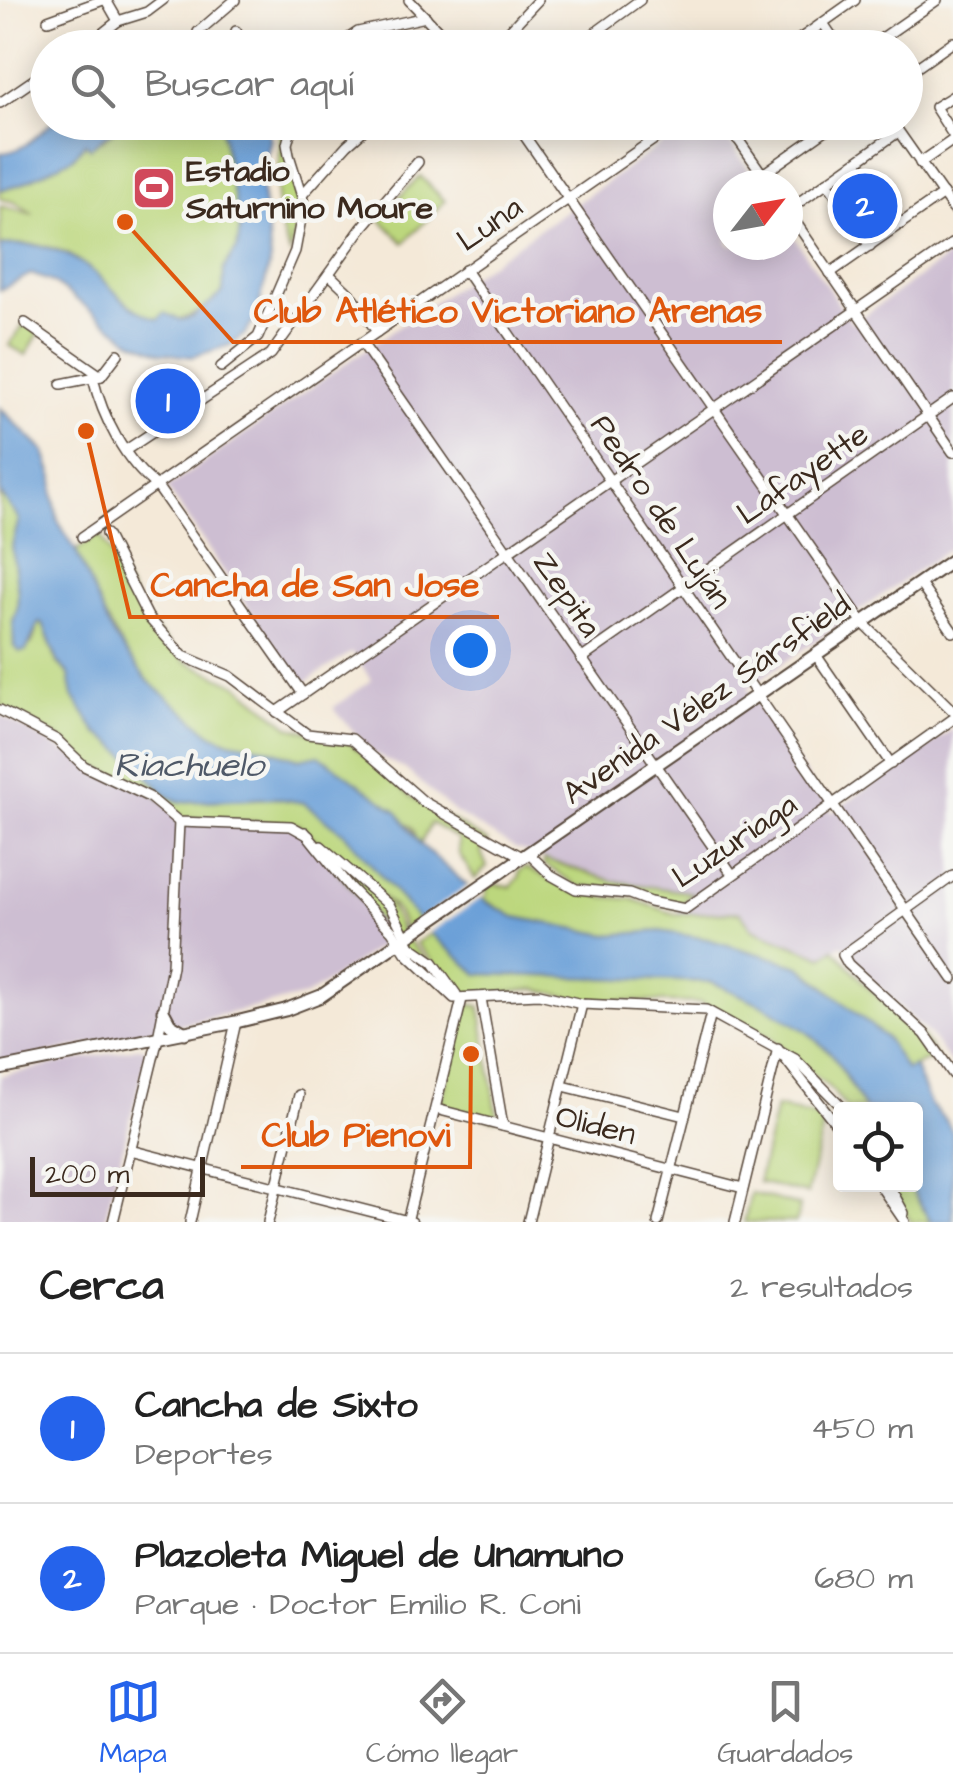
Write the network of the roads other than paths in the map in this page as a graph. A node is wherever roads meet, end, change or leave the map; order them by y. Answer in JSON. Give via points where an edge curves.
{"nodes":[{"id":1,"x":104,"y":0,"type":"edge"},
{"id":2,"x":163,"y":0,"type":"edge"},
{"id":3,"x":234,"y":0,"type":"edge"},
{"id":4,"x":409,"y":0,"type":"edge"},
{"id":5,"x":538,"y":0,"type":"edge"},
{"id":6,"x":640,"y":0,"type":"edge"},
{"id":7,"x":855,"y":0,"type":"edge"},
{"id":8,"x":937,"y":0,"type":"edge"},
{"id":9,"x":426,"y":18,"type":"junction"},
{"id":10,"x":48,"y":20,"type":"dead end"},
{"id":11,"x":118,"y":21,"type":"junction"},
{"id":12,"x":823,"y":23,"type":"junction"},
{"id":13,"x":107,"y":30,"type":"edge"},
{"id":14,"x":200,"y":30,"type":"edge"},
{"id":15,"x":368,"y":30,"type":"edge"},
{"id":16,"x":437,"y":30,"type":"edge"},
{"id":17,"x":509,"y":30,"type":"edge"},
{"id":18,"x":599,"y":30,"type":"edge"},
{"id":19,"x":813,"y":30,"type":"edge"},
{"id":20,"x":828,"y":30,"type":"edge"},
{"id":21,"x":894,"y":30,"type":"edge"},
{"id":22,"x":953,"y":42,"type":"edge"},
{"id":23,"x":923,"y":63,"type":"edge"},
{"id":24,"x":30,"y":82,"type":"edge"},
{"id":25,"x":953,"y":96,"type":"edge"},
{"id":26,"x":0,"y":103,"type":"edge"},
{"id":27,"x":953,"y":137,"type":"edge"},
{"id":28,"x":289,"y":140,"type":"edge"},
{"id":29,"x":352,"y":140,"type":"edge"},
{"id":30,"x":527,"y":140,"type":"edge"},
{"id":31,"x":654,"y":140,"type":"edge"},
{"id":32,"x":738,"y":140,"type":"edge"},
{"id":33,"x":811,"y":140,"type":"edge"},
{"id":34,"x":881,"y":140,"type":"edge"},
{"id":35,"x":904,"y":140,"type":"edge"},
{"id":36,"x":418,"y":162,"type":"dead end"},
{"id":37,"x":857,"y":162,"type":"junction"},
{"id":38,"x":920,"y":162,"type":"junction"},
{"id":39,"x":759,"y":170,"type":"edge"},
{"id":40,"x":768,"y":170,"type":"edge"},
{"id":41,"x":827,"y":182,"type":"junction"},
{"id":42,"x":942,"y":194,"type":"junction"},
{"id":43,"x":302,"y":195,"type":"junction"},
{"id":44,"x":567,"y":200,"type":"junction"},
{"id":45,"x":803,"y":200,"type":"edge"},
{"id":46,"x":953,"y":209,"type":"edge"},
{"id":47,"x":900,"y":224,"type":"junction"},
{"id":48,"x":803,"y":233,"type":"edge"},
{"id":49,"x":953,"y":244,"type":"edge"},
{"id":50,"x":870,"y":246,"type":"junction"},
{"id":51,"x":465,"y":270,"type":"junction"},
{"id":52,"x":830,"y":273,"type":"junction"},
{"id":53,"x":328,"y":274,"type":"junction"},
{"id":54,"x":856,"y":310,"type":"junction"},
{"id":55,"x":26,"y":323,"type":"dead end"},
{"id":56,"x":377,"y":332,"type":"junction"},
{"id":57,"x":362,"y":343,"type":"junction"},
{"id":58,"x":118,"y":354,"type":"dead end"},
{"id":59,"x":221,"y":367,"type":"dead end"},
{"id":60,"x":97,"y":377,"type":"junction"},
{"id":61,"x":61,"y":384,"type":"dead end"},
{"id":62,"x":953,"y":398,"type":"edge"},
{"id":63,"x":713,"y":409,"type":"junction"},
{"id":64,"x":927,"y":416,"type":"junction"},
{"id":65,"x":126,"y":450,"type":"junction"},
{"id":66,"x":953,"y":452,"type":"edge"},
{"id":67,"x":612,"y":480,"type":"junction"},
{"id":68,"x":157,"y":486,"type":"junction"},
{"id":69,"x":787,"y":514,"type":"junction"},
{"id":70,"x":106,"y":534,"type":"dead end"},
{"id":71,"x":82,"y":537,"type":"dead end"},
{"id":72,"x":509,"y":552,"type":"junction"},
{"id":73,"x":953,"y":560,"type":"edge"},
{"id":74,"x":920,"y":584,"type":"junction"},
{"id":75,"x":684,"y":586,"type":"junction"},
{"id":76,"x":862,"y":623,"type":"junction"},
{"id":77,"x":953,"y":632,"type":"edge"},
{"id":78,"x":816,"y":655,"type":"junction"},
{"id":79,"x":581,"y":658,"type":"junction"},
{"id":80,"x":303,"y":694,"type":"junction"},
{"id":81,"x":758,"y":696,"type":"junction"},
{"id":82,"x":0,"y":710,"type":"edge"},
{"id":83,"x":953,"y":711,"type":"edge"},
{"id":84,"x":277,"y":712,"type":"junction"},
{"id":85,"x":953,"y":719,"type":"edge"},
{"id":86,"x":891,"y":764,"type":"junction"},
{"id":87,"x":656,"y":767,"type":"junction"},
{"id":88,"x":833,"y":804,"type":"junction"},
{"id":89,"x":179,"y":822,"type":"junction"},
{"id":90,"x":305,"y":832,"type":"junction"},
{"id":91,"x":526,"y":856,"type":"junction"},
{"id":92,"x":732,"y":874,"type":"junction"},
{"id":93,"x":953,"y":876,"type":"edge"},
{"id":94,"x":376,"y":892,"type":"junction"},
{"id":95,"x":385,"y":902,"type":"junction"},
{"id":96,"x":365,"y":904,"type":"junction"},
{"id":97,"x":905,"y":909,"type":"junction"},
{"id":98,"x":374,"y":912,"type":"junction"},
{"id":99,"x":403,"y":942,"type":"junction"},
{"id":100,"x":953,"y":979,"type":"edge"},
{"id":101,"x":462,"y":998,"type":"junction"},
{"id":102,"x":481,"y":998,"type":"junction"},
{"id":103,"x":582,"y":1004,"type":"junction"},
{"id":104,"x":164,"y":1011,"type":"junction"},
{"id":105,"x":712,"y":1013,"type":"junction"},
{"id":106,"x":236,"y":1022,"type":"junction"},
{"id":107,"x":184,"y":1033,"type":"junction"},
{"id":108,"x":158,"y":1038,"type":"junction"},
{"id":109,"x":778,"y":1048,"type":"junction"},
{"id":110,"x":0,"y":1069,"type":"edge"},
{"id":111,"x":953,"y":1074,"type":"edge"},
{"id":112,"x":562,"y":1086,"type":"junction"},
{"id":113,"x":299,"y":1094,"type":"dead end"},
{"id":114,"x":837,"y":1102,"type":"edge"},
{"id":115,"x":436,"y":1109,"type":"junction"},
{"id":116,"x":684,"y":1116,"type":"junction"},
{"id":117,"x":833,"y":1120,"type":"edge"},
{"id":118,"x":503,"y":1126,"type":"junction"},
{"id":119,"x":550,"y":1138,"type":"junction"},
{"id":120,"x":130,"y":1150,"type":"junction"},
{"id":121,"x":204,"y":1168,"type":"junction"},
{"id":122,"x":671,"y":1169,"type":"junction"},
{"id":123,"x":277,"y":1187,"type":"junction"},
{"id":124,"x":743,"y":1188,"type":"junction"},
{"id":125,"x":885,"y":1192,"type":"edge"},
{"id":126,"x":892,"y":1192,"type":"edge"},
{"id":127,"x":113,"y":1222,"type":"edge"},
{"id":128,"x":190,"y":1222,"type":"edge"},
{"id":129,"x":268,"y":1222,"type":"edge"},
{"id":130,"x":409,"y":1222,"type":"edge"},
{"id":131,"x":528,"y":1222,"type":"edge"},
{"id":132,"x":658,"y":1222,"type":"edge"},
{"id":133,"x":735,"y":1222,"type":"edge"},
{"id":134,"x":907,"y":1222,"type":"edge"}],
"edges":[{"from":1,"to":10,"type":"street"},
{"from":1,"to":11,"type":"street"},
{"from":2,"to":11,"type":"street"},
{"from":3,"to":14,"type":"street"},
{"from":4,"to":9,"type":"street"},
{"from":5,"to":17,"type":"street"},
{"from":6,"to":18,"type":"street"},
{"from":7,"to":12,"type":"street"},
{"from":8,"to":21,"type":"street"},
{"from":9,"to":15,"type":"street"},
{"from":9,"to":16,"type":"street"},
{"from":11,"to":13,"type":"street"},
{"from":12,"to":19,"type":"street"},
{"from":12,"to":20,"type":"street"},
{"from":22,"to":23,"type":"street"},
{"from":24,"to":26,"type":"street"},
{"from":25,"to":27,"type":"street","via":[[935,108]]},
{"from":27,"to":38,"type":"street"},
{"from":28,"to":43,"type":"street"},
{"from":29,"to":43,"type":"street"},
{"from":30,"to":44,"type":"street"},
{"from":31,"to":44,"type":"street","name":"Luna"},
{"from":32,"to":39,"type":"street"},
{"from":33,"to":40,"type":"street"},
{"from":34,"to":37,"type":"street"},
{"from":35,"to":38,"type":"street"},
{"from":36,"to":53,"type":"street"},
{"from":37,"to":41,"type":"street"},
{"from":37,"to":47,"type":"street"},
{"from":38,"to":42,"type":"street"},
{"from":41,"to":45,"type":"street"},
{"from":41,"to":50,"type":"street"},
{"from":42,"to":46,"type":"street"},
{"from":42,"to":47,"type":"street"},
{"from":43,"to":59,"type":"street","via":[[295,251],[258,336]]},
{"from":44,"to":51,"type":"street","name":"Luna"},
{"from":44,"to":63,"type":"street"},
{"from":47,"to":50,"type":"street"},
{"from":48,"to":52,"type":"street"},
{"from":49,"to":54,"type":"street"},
{"from":50,"to":52,"type":"street"},
{"from":51,"to":56,"type":"street","name":"Luna"},
{"from":51,"to":67,"type":"street","name":"Pedro de Luján"},
{"from":52,"to":54,"type":"street"},
{"from":53,"to":56,"type":"street"},
{"from":53,"to":65,"type":"street","via":[[271,354]]},
{"from":54,"to":63,"type":"street"},
{"from":54,"to":64,"type":"street"},
{"from":55,"to":60,"type":"street"},
{"from":56,"to":57,"type":"street","name":"Luna"},
{"from":57,"to":68,"type":"street","name":"Luna"},
{"from":57,"to":72,"type":"street","name":"Zepita"},
{"from":58,"to":60,"type":"street"},
{"from":60,"to":61,"type":"street"},
{"from":60,"to":65,"type":"street"},
{"from":62,"to":64,"type":"street","name":"Lafayette"},
{"from":63,"to":67,"type":"street"},
{"from":63,"to":69,"type":"street"},
{"from":64,"to":66,"type":"street"},
{"from":64,"to":69,"type":"street","name":"Lafayette"},
{"from":65,"to":68,"type":"street"},
{"from":67,"to":72,"type":"street"},
{"from":67,"to":75,"type":"street","name":"Pedro de Luján"},
{"from":68,"to":71,"type":"street","name":"Luna"},
{"from":68,"to":80,"type":"street"},
{"from":69,"to":75,"type":"street","name":"Lafayette"},
{"from":69,"to":76,"type":"street"},
{"from":70,"to":84,"type":"street","name":"Luzuriaga","via":[[160,633],[183,656],[230,676]]},
{"from":72,"to":79,"type":"street","name":"Zepita"},
{"from":72,"to":80,"type":"street"},
{"from":73,"to":74,"type":"main road","name":"Avenida Vélez Sársfield"},
{"from":74,"to":76,"type":"main road","name":"Avenida Vélez Sársfield"},
{"from":74,"to":77,"type":"street"},
{"from":75,"to":79,"type":"street","name":"Lafayette"},
{"from":75,"to":81,"type":"street","name":"Pedro de Luján"},
{"from":76,"to":78,"type":"main road","name":"Avenida Vélez Sársfield"},
{"from":76,"to":83,"type":"street"},
{"from":78,"to":81,"type":"main road","name":"Avenida Vélez Sársfield"},
{"from":78,"to":86,"type":"street"},
{"from":79,"to":87,"type":"street","name":"Zepita"},
{"from":80,"to":84,"type":"street"},
{"from":81,"to":87,"type":"main road","name":"Avenida Vélez Sársfield"},
{"from":81,"to":88,"type":"street","name":"Pedro de Luján"},
{"from":82,"to":89,"type":"street","via":[[57,740],[84,766],[149,797]]},
{"from":84,"to":91,"type":"street","name":"Luzuriaga","via":[[306,734],[352,739],[424,802]]},
{"from":85,"to":86,"type":"street","name":"Luzuriaga"},
{"from":86,"to":88,"type":"street","name":"Luzuriaga"},
{"from":87,"to":91,"type":"main road","name":"Avenida Vélez Sársfield"},
{"from":87,"to":92,"type":"street","name":"Zepita"},
{"from":88,"to":92,"type":"street","name":"Luzuriaga"},
{"from":88,"to":97,"type":"street","name":"Pedro de Luján"},
{"from":89,"to":90,"type":"street"},
{"from":89,"to":104,"type":"street"},
{"from":90,"to":94,"type":"street"},
{"from":90,"to":96,"type":"street"},
{"from":91,"to":92,"type":"street","name":"Luzuriaga","via":[[576,889],[629,894],[679,910]]},
{"from":91,"to":99,"type":"main road","name":"Avenida Vélez Sársfield"},
{"from":93,"to":97,"type":"street"},
{"from":94,"to":95,"type":"street"},
{"from":94,"to":96,"type":"street"},
{"from":95,"to":98,"type":"street"},
{"from":95,"to":99,"type":"street"},
{"from":96,"to":98,"type":"street"},
{"from":97,"to":100,"type":"street","name":"Pedro de Luján"},
{"from":97,"to":111,"type":"street","via":[[843,955],[925,1034]]},
{"from":98,"to":99,"type":"street"},
{"from":99,"to":101,"type":"street"},
{"from":99,"to":106,"type":"main road","name":"Avenida Vélez Sársfield","via":[[321,996]]},
{"from":101,"to":102,"type":"street"},
{"from":101,"to":115,"type":"street"},
{"from":102,"to":103,"type":"street","via":[[539,994]]},
{"from":102,"to":118,"type":"street"},
{"from":103,"to":105,"type":"street"},
{"from":103,"to":112,"type":"street"},
{"from":104,"to":107,"type":"main road"},
{"from":104,"to":108,"type":"street"},
{"from":105,"to":109,"type":"street"},
{"from":105,"to":116,"type":"street"},
{"from":106,"to":107,"type":"main road","name":"Avenida Vélez Sársfield"},
{"from":106,"to":121,"type":"street"},
{"from":107,"to":108,"type":"main road","name":"Avenida Vélez Sársfield"},
{"from":108,"to":110,"type":"main road","name":"Avenida Vélez Sársfield"},
{"from":108,"to":120,"type":"street"},
{"from":109,"to":114,"type":"street"},
{"from":109,"to":117,"type":"street"},
{"from":109,"to":124,"type":"street"},
{"from":112,"to":116,"type":"street"},
{"from":112,"to":119,"type":"street"},
{"from":113,"to":123,"type":"street"},
{"from":115,"to":118,"type":"street","name":"Oliden"},
{"from":115,"to":130,"type":"street"},
{"from":116,"to":122,"type":"street"},
{"from":118,"to":119,"type":"street","name":"Oliden"},
{"from":119,"to":122,"type":"street","name":"Oliden"},
{"from":119,"to":131,"type":"street"},
{"from":120,"to":121,"type":"street"},
{"from":120,"to":127,"type":"street"},
{"from":121,"to":123,"type":"street"},
{"from":121,"to":128,"type":"street"},
{"from":122,"to":124,"type":"street","name":"Oliden"},
{"from":122,"to":132,"type":"street"},
{"from":123,"to":129,"type":"street"},
{"from":123,"to":130,"type":"street"},
{"from":124,"to":133,"type":"street"},
{"from":125,"to":134,"type":"street"},
{"from":126,"to":134,"type":"street"}]}
